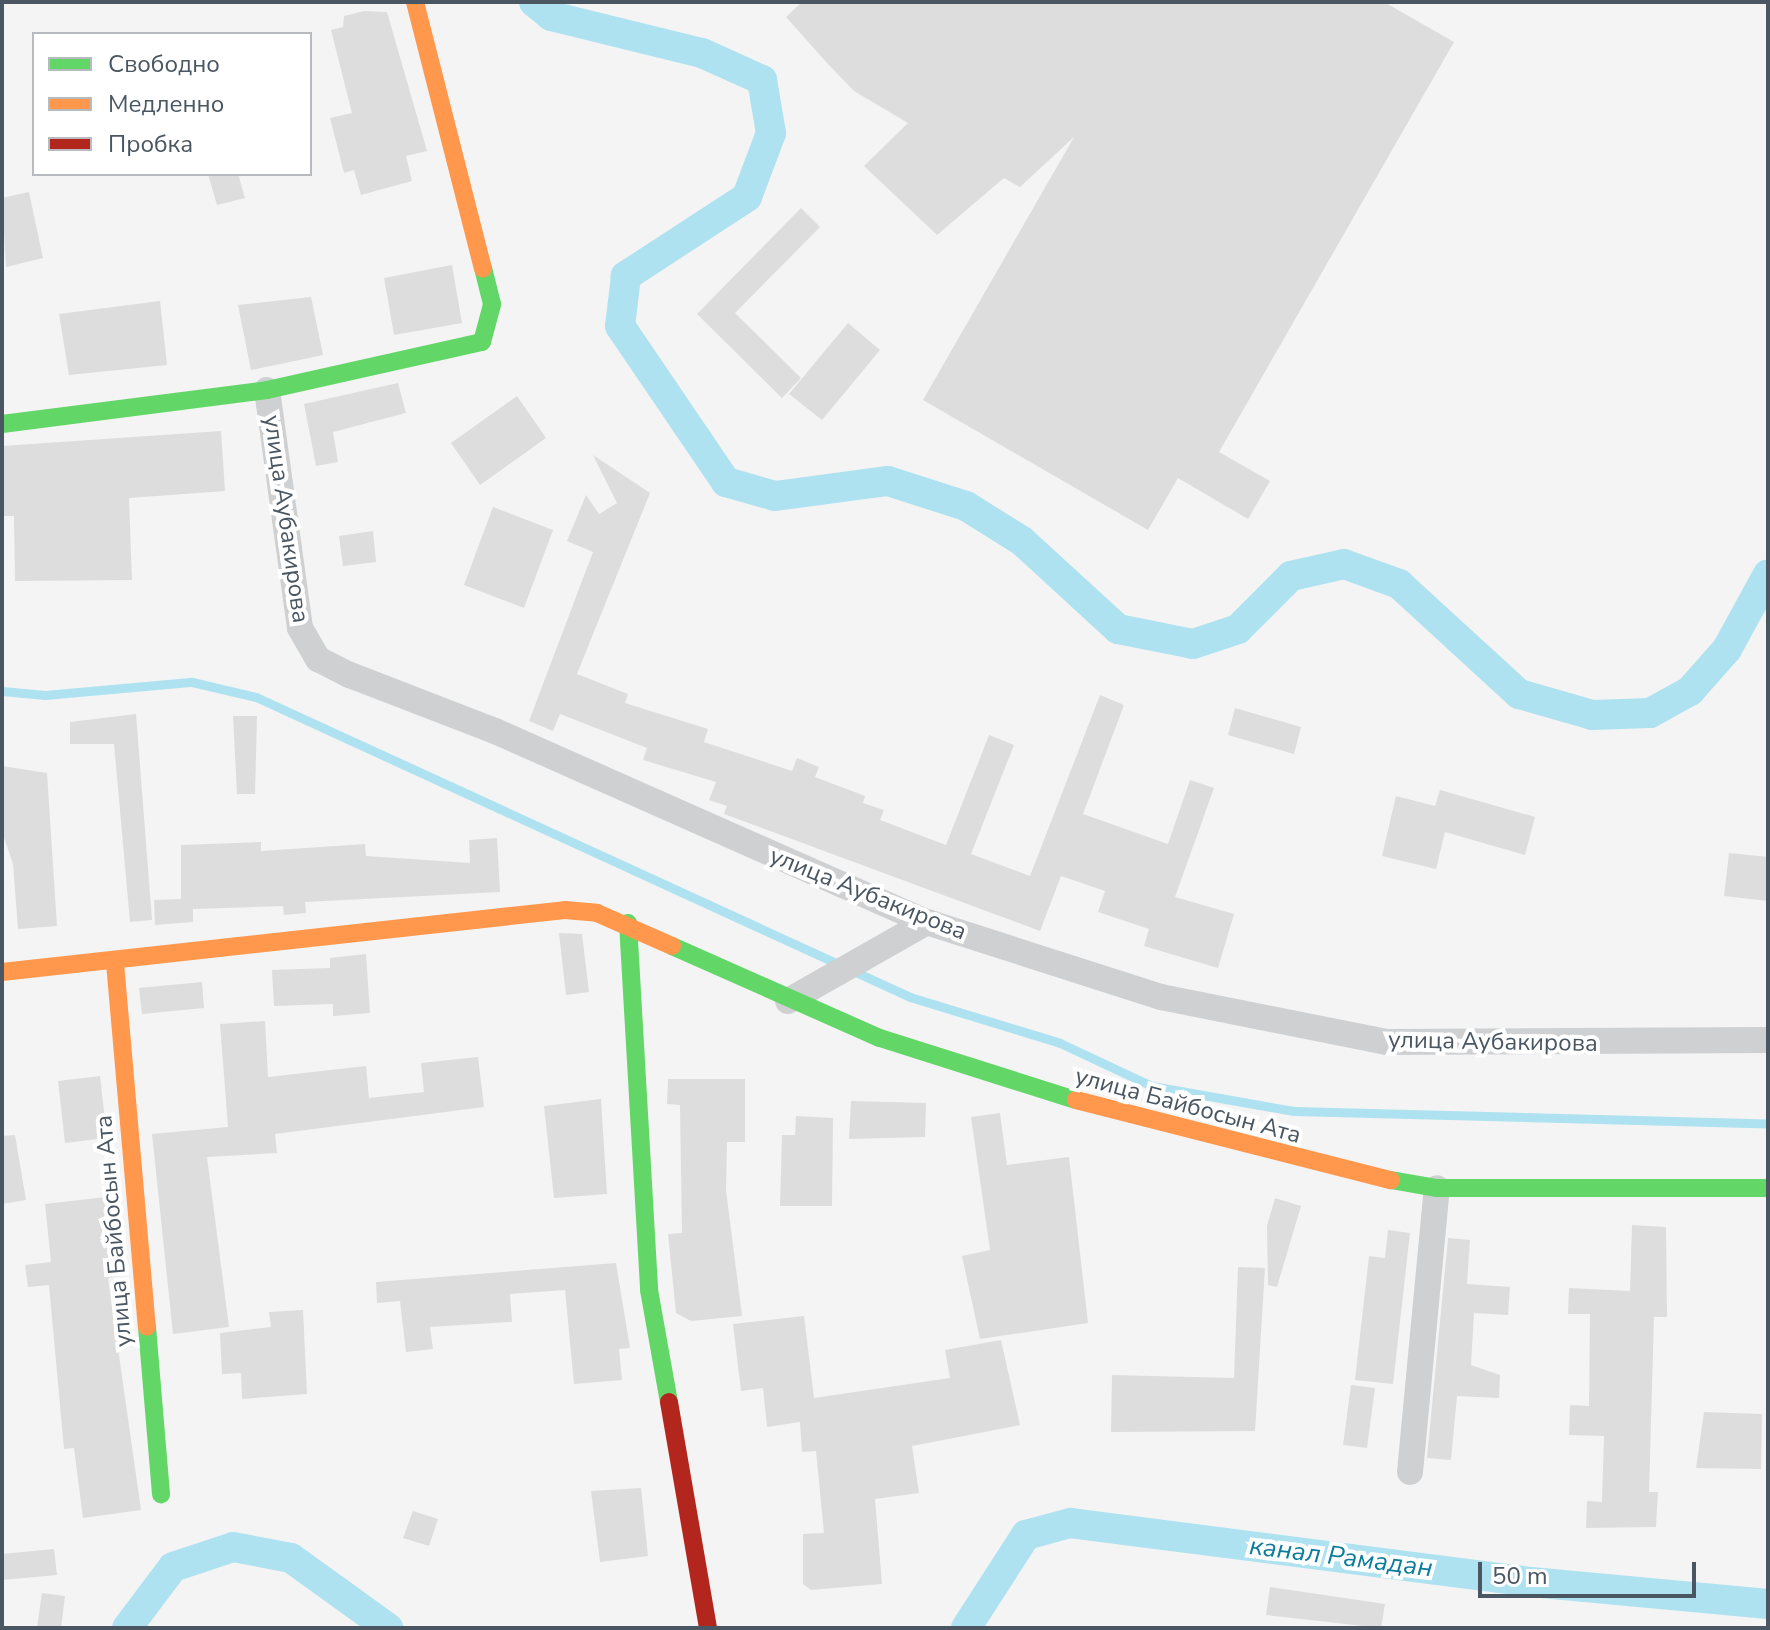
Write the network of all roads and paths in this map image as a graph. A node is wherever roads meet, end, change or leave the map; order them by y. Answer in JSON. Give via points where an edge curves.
{"nodes":[{"id":1,"x":415,"y":2,"type":"edge"},
{"id":2,"x":267,"y":390,"type":"junction"},
{"id":3,"x":2,"y":424,"type":"edge"},
{"id":4,"x":927,"y":922,"type":"junction"},
{"id":5,"x":628,"y":923,"type":"junction"},
{"id":6,"x":115,"y":963,"type":"junction"},
{"id":7,"x":2,"y":972,"type":"edge"},
{"id":8,"x":788,"y":1001,"type":"junction"},
{"id":9,"x":1768,"y":1040,"type":"edge"},
{"id":10,"x":1437,"y":1188,"type":"junction"},
{"id":11,"x":1768,"y":1188,"type":"edge"},
{"id":12,"x":1410,"y":1472,"type":"dead end"},
{"id":13,"x":161,"y":1494,"type":"dead end"},
{"id":14,"x":708,"y":1628,"type":"edge"}],
"edges":[{"from":1,"to":2,"type":"street","name":"улица Аубакирова","via":[[492,304],[490,332],[474,346]]},
{"from":2,"to":3,"type":"street","name":"улица Аубакирова"},
{"from":2,"to":4,"type":"street","name":"улица Аубакирова","via":[[300,628],[318,659]]},
{"from":4,"to":8,"type":"street"},
{"from":4,"to":9,"type":"street","name":"улица Аубакирова","via":[[1161,997],[1387,1042]]},
{"from":5,"to":6,"type":"street","name":"улица Байбосын Ата","via":[[565,910]]},
{"from":5,"to":8,"type":"street","name":"улица Байбосын Ата"},
{"from":5,"to":14,"type":"street","via":[[649,1290]]},
{"from":6,"to":7,"type":"street","name":"улица Байбосын Ата"},
{"from":6,"to":13,"type":"street","name":"улица Байбосын Ата"},
{"from":8,"to":10,"type":"street","name":"улица Байбосын Ата","via":[[880,1038],[1159,1126]]},
{"from":10,"to":11,"type":"street","name":"улица Байбосын Ата"},
{"from":10,"to":12,"type":"street"}]}
